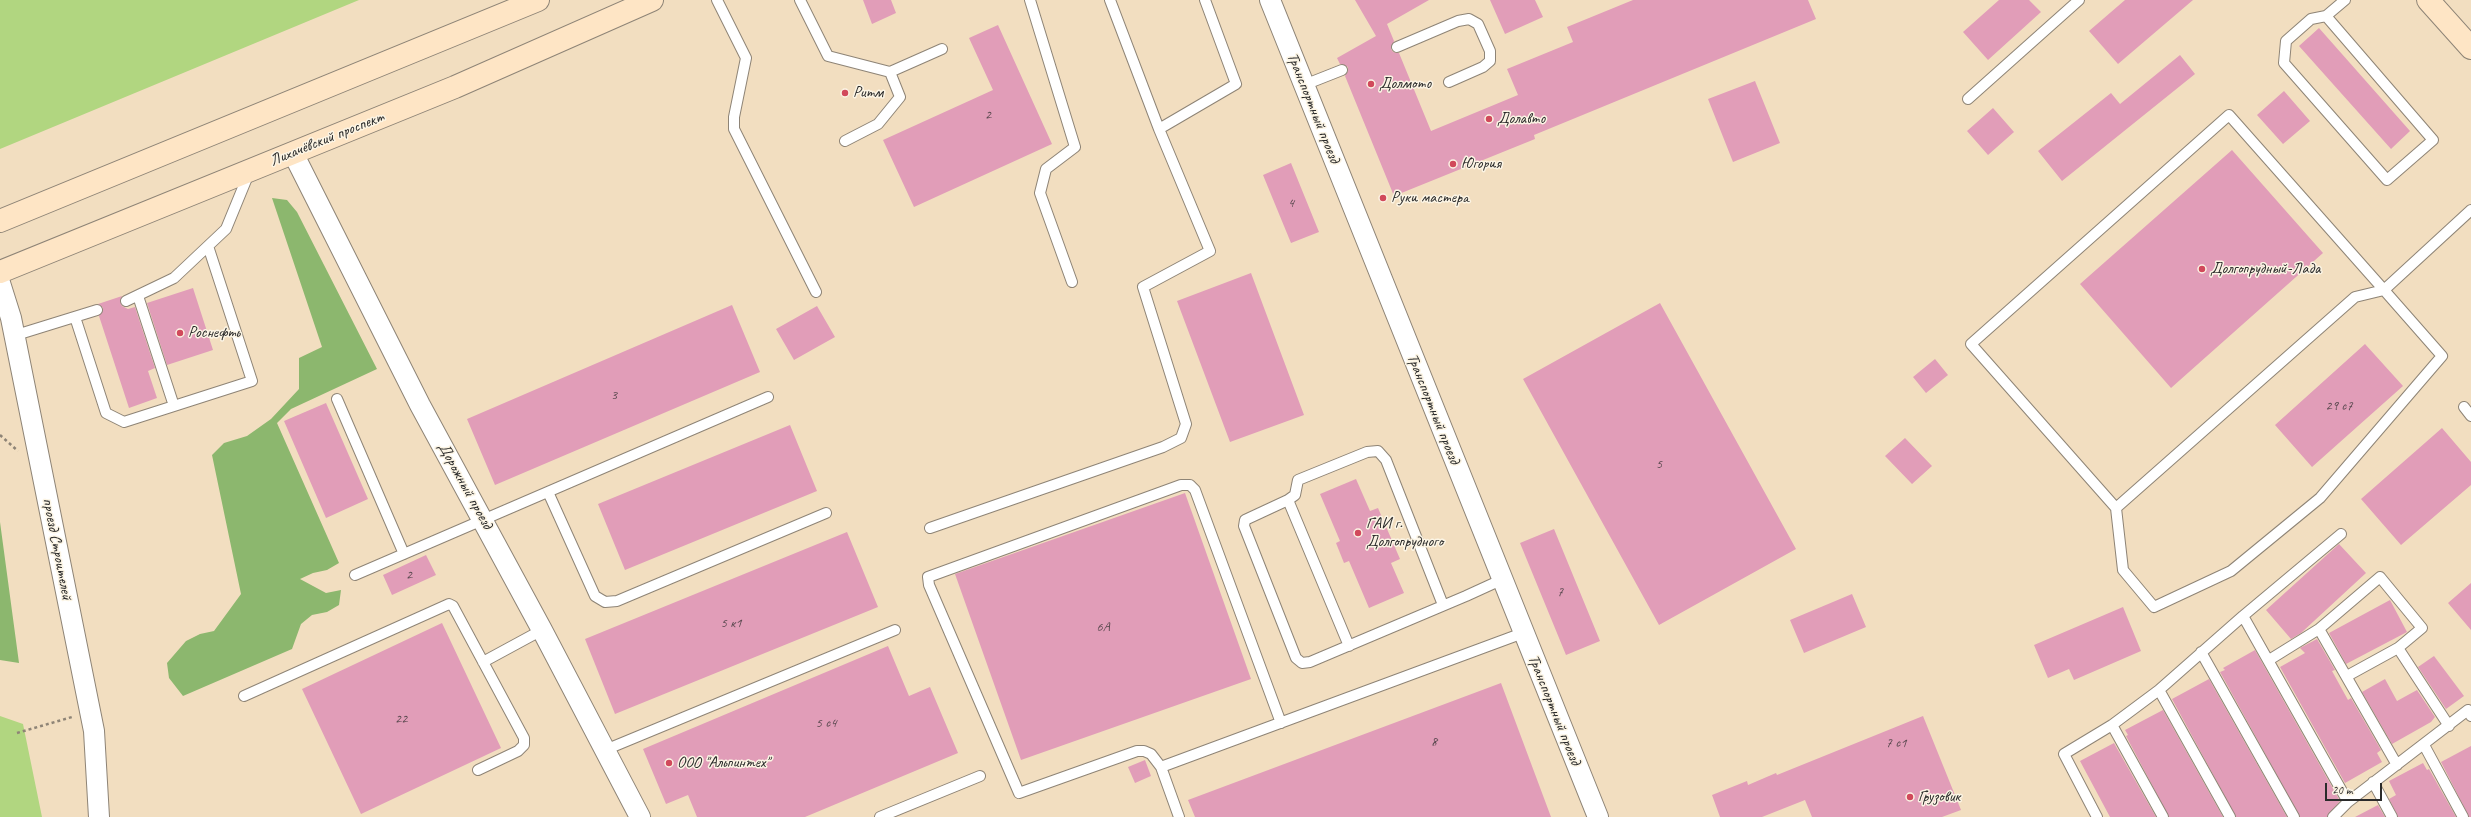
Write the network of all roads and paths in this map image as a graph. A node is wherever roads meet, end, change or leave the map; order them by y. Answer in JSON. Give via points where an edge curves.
{"nodes":[{"id":1,"x":538,"y":0,"type":"edge"},
{"id":2,"x":652,"y":0,"type":"edge"},
{"id":3,"x":717,"y":0,"type":"edge"},
{"id":4,"x":800,"y":0,"type":"edge"},
{"id":5,"x":1030,"y":0,"type":"edge"},
{"id":6,"x":1110,"y":0,"type":"edge"},
{"id":7,"x":1205,"y":0,"type":"edge"},
{"id":8,"x":1270,"y":0,"type":"edge"},
{"id":9,"x":2079,"y":0,"type":"edge"},
{"id":10,"x":2345,"y":0,"type":"edge"},
{"id":11,"x":2428,"y":0,"type":"edge"},
{"id":12,"x":2326,"y":16,"type":"junction"},
{"id":13,"x":1397,"y":47,"type":"dead end"},
{"id":14,"x":2471,"y":48,"type":"edge"},
{"id":15,"x":942,"y":49,"type":"dead end"},
{"id":16,"x":1342,"y":70,"type":"dead end"},
{"id":17,"x":890,"y":72,"type":"junction"},
{"id":18,"x":1449,"y":82,"type":"dead end"},
{"id":19,"x":1304,"y":86,"type":"junction"},
{"id":20,"x":1968,"y":99,"type":"dead end"},
{"id":21,"x":1159,"y":129,"type":"junction"},
{"id":22,"x":845,"y":141,"type":"dead end"},
{"id":23,"x":293,"y":153,"type":"junction"},
{"id":24,"x":250,"y":170,"type":"junction"},
{"id":25,"x":2471,"y":210,"type":"edge"},
{"id":26,"x":0,"y":221,"type":"edge"},
{"id":27,"x":208,"y":246,"type":"junction"},
{"id":28,"x":0,"y":272,"type":"edge"},
{"id":29,"x":1072,"y":282,"type":"dead end"},
{"id":30,"x":0,"y":283,"type":"edge"},
{"id":31,"x":2384,"y":290,"type":"junction"},
{"id":32,"x":816,"y":292,"type":"dead end"},
{"id":33,"x":138,"y":296,"type":"junction"},
{"id":34,"x":126,"y":301,"type":"dead end"},
{"id":35,"x":97,"y":310,"type":"dead end"},
{"id":36,"x":75,"y":317,"type":"junction"},
{"id":37,"x":13,"y":336,"type":"junction"},
{"id":38,"x":768,"y":397,"type":"dead end"},
{"id":39,"x":337,"y":400,"type":"dead end"},
{"id":40,"x":174,"y":406,"type":"junction"},
{"id":41,"x":2464,"y":407,"type":"dead end"},
{"id":42,"x":2471,"y":416,"type":"edge"},
{"id":43,"x":548,"y":492,"type":"junction"},
{"id":44,"x":1288,"y":500,"type":"junction"},
{"id":45,"x":2116,"y":508,"type":"junction"},
{"id":46,"x":826,"y":513,"type":"dead end"},
{"id":47,"x":484,"y":521,"type":"junction"},
{"id":48,"x":930,"y":528,"type":"dead end"},
{"id":49,"x":2341,"y":534,"type":"dead end"},
{"id":50,"x":404,"y":554,"type":"junction"},
{"id":51,"x":355,"y":575,"type":"dead end"},
{"id":52,"x":1501,"y":580,"type":"junction"},
{"id":53,"x":1443,"y":605,"type":"junction"},
{"id":54,"x":2243,"y":616,"type":"junction"},
{"id":55,"x":2319,"y":629,"type":"junction"},
{"id":56,"x":542,"y":630,"type":"junction"},
{"id":57,"x":895,"y":630,"type":"dead end"},
{"id":58,"x":1523,"y":633,"type":"junction"},
{"id":59,"x":1349,"y":646,"type":"junction"},
{"id":60,"x":2398,"y":648,"type":"junction"},
{"id":61,"x":2201,"y":652,"type":"junction"},
{"id":62,"x":2269,"y":660,"type":"junction"},
{"id":63,"x":483,"y":662,"type":"junction"},
{"id":64,"x":2347,"y":676,"type":"junction"},
{"id":65,"x":2159,"y":690,"type":"junction"},
{"id":66,"x":244,"y":696,"type":"dead end"},
{"id":67,"x":90,"y":712,"type":"junction"},
{"id":68,"x":2471,"y":716,"type":"edge"},
{"id":69,"x":1281,"y":723,"type":"junction"},
{"id":70,"x":2112,"y":725,"type":"junction"},
{"id":71,"x":2450,"y":726,"type":"junction"},
{"id":72,"x":17,"y":733,"type":"dead end"},
{"id":73,"x":2424,"y":745,"type":"junction"},
{"id":74,"x":605,"y":750,"type":"junction"},
{"id":75,"x":2397,"y":765,"type":"junction"},
{"id":76,"x":1161,"y":767,"type":"junction"},
{"id":77,"x":478,"y":770,"type":"dead end"},
{"id":78,"x":980,"y":776,"type":"dead end"},
{"id":79,"x":2374,"y":782,"type":"junction"},
{"id":80,"x":2348,"y":802,"type":"junction"},
{"id":81,"x":1594,"y":816,"type":"edge"},
{"id":82,"x":99,"y":817,"type":"edge"},
{"id":83,"x":640,"y":817,"type":"edge"},
{"id":84,"x":880,"y":817,"type":"edge"},
{"id":85,"x":1179,"y":817,"type":"edge"},
{"id":86,"x":2097,"y":817,"type":"edge"},
{"id":87,"x":2162,"y":817,"type":"edge"},
{"id":88,"x":2230,"y":817,"type":"edge"},
{"id":89,"x":2294,"y":817,"type":"edge"},
{"id":90,"x":2333,"y":817,"type":"edge"},
{"id":91,"x":2392,"y":817,"type":"edge"},
{"id":92,"x":2463,"y":817,"type":"edge"}],
"edges":[{"from":1,"to":26,"type":"main road"},
{"from":2,"to":23,"type":"main road","name":"Лихачёвский проспект","via":[[527,57]]},
{"from":3,"to":32,"type":"lane","via":[[746,58],[734,129]]},
{"from":4,"to":17,"type":"lane","via":[[828,56]]},
{"from":5,"to":29,"type":"lane","via":[[1075,147],[1046,169],[1040,193]]},
{"from":6,"to":21,"type":"lane"},
{"from":7,"to":21,"type":"lane","via":[[1236,84]]},
{"from":8,"to":19,"type":"street","name":"Транспортный проезд"},
{"from":9,"to":20,"type":"lane"},
{"from":10,"to":12,"type":"lane"},
{"from":11,"to":14,"type":"main road"},
{"from":12,"to":12,"type":"lane","via":[[2311,19],[2286,42],[2284,63],[2387,180],[2433,140]]},
{"from":13,"to":18,"type":"lane","via":[[1458,21],[1469,19],[1478,24],[1490,51],[1490,61],[1483,67]]},
{"from":15,"to":17,"type":"lane"},
{"from":16,"to":19,"type":"lane"},
{"from":17,"to":22,"type":"lane","via":[[900,97],[878,124]]},
{"from":19,"to":52,"type":"street","name":"Транспортный проезд"},
{"from":21,"to":48,"type":"lane","via":[[1210,251],[1143,287],[1186,424],[1181,438],[1163,447]]},
{"from":23,"to":24,"type":"main road","name":"Лихачёвский проспект"},
{"from":23,"to":47,"type":"street","name":"Дорожный проезд","via":[[420,405]]},
{"from":24,"to":27,"type":"lane","via":[[226,229]]},
{"from":24,"to":28,"type":"main road","name":"Лихачёвский проспект"},
{"from":25,"to":31,"type":"lane"},
{"from":27,"to":33,"type":"lane","via":[[174,278]]},
{"from":27,"to":40,"type":"lane","via":[[252,381]]},
{"from":30,"to":37,"type":"street","name":"проезд Строителей","via":[[7,300]]},
{"from":31,"to":45,"type":"lane","via":[[2355,297]]},
{"from":31,"to":45,"type":"lane","via":[[2442,356],[2320,498],[2231,571],[2154,607],[2123,570]]},
{"from":31,"to":45,"type":"lane","via":[[2229,115],[1971,344]]},
{"from":33,"to":34,"type":"lane"},
{"from":33,"to":40,"type":"lane"},
{"from":35,"to":36,"type":"lane"},
{"from":36,"to":37,"type":"lane"},
{"from":36,"to":40,"type":"lane","via":[[106,413],[124,422]]},
{"from":37,"to":67,"type":"street","name":"проезд Строителей"},
{"from":38,"to":43,"type":"lane"},
{"from":39,"to":50,"type":"lane"},
{"from":41,"to":42,"type":"lane"},
{"from":43,"to":46,"type":"lane","via":[[595,596],[605,602],[617,601]]},
{"from":43,"to":47,"type":"lane"},
{"from":44,"to":53,"type":"lane","via":[[1295,495],[1298,480],[1378,450],[1386,460]]},
{"from":44,"to":59,"type":"lane"},
{"from":44,"to":59,"type":"lane","via":[[1250,516],[1245,520],[1244,526],[1296,658],[1302,663],[1310,662]]},
{"from":47,"to":50,"type":"lane"},
{"from":47,"to":56,"type":"street","name":"Дорожный проезд"},
{"from":49,"to":54,"type":"lane"},
{"from":50,"to":51,"type":"lane"},
{"from":52,"to":53,"type":"lane"},
{"from":52,"to":58,"type":"street","name":"Транспортный проезд"},
{"from":53,"to":59,"type":"lane"},
{"from":54,"to":61,"type":"lane"},
{"from":54,"to":62,"type":"lane"},
{"from":55,"to":60,"type":"lane","via":[[2380,577],[2422,628]]},
{"from":55,"to":62,"type":"lane"},
{"from":55,"to":64,"type":"lane"},
{"from":56,"to":63,"type":"lane"},
{"from":56,"to":74,"type":"street","name":"Дорожный проезд"},
{"from":57,"to":74,"type":"lane"},
{"from":58,"to":69,"type":"lane"},
{"from":58,"to":81,"type":"street","name":"Транспортный проезд"},
{"from":60,"to":64,"type":"lane"},
{"from":60,"to":71,"type":"lane"},
{"from":61,"to":65,"type":"lane"},
{"from":61,"to":89,"type":"lane"},
{"from":62,"to":80,"type":"lane"},
{"from":63,"to":66,"type":"lane","via":[[453,606],[445,604]]},
{"from":63,"to":77,"type":"lane","via":[[524,738],[524,745],[518,751]]},
{"from":64,"to":75,"type":"lane"},
{"from":65,"to":70,"type":"lane"},
{"from":65,"to":88,"type":"lane"},
{"from":67,"to":72,"type":"path"},
{"from":67,"to":82,"type":"street","name":"проезд Строителей","via":[[94,731]]},
{"from":68,"to":71,"type":"lane","via":[[2468,710]]},
{"from":69,"to":76,"type":"lane"},
{"from":69,"to":76,"type":"lane","via":[[1195,490],[1190,485],[1181,485],[928,577],[929,585],[1018,793],[1137,751],[1151,754]]},
{"from":70,"to":86,"type":"lane","via":[[2064,754]]},
{"from":70,"to":87,"type":"lane"},
{"from":71,"to":73,"type":"lane"},
{"from":73,"to":75,"type":"lane"},
{"from":73,"to":92,"type":"lane"},
{"from":74,"to":83,"type":"street","name":"Дорожный проезд"},
{"from":75,"to":79,"type":"lane"},
{"from":76,"to":85,"type":"lane"},
{"from":78,"to":84,"type":"lane"},
{"from":79,"to":80,"type":"lane"},
{"from":79,"to":91,"type":"lane"},
{"from":80,"to":90,"type":"lane"}]}
